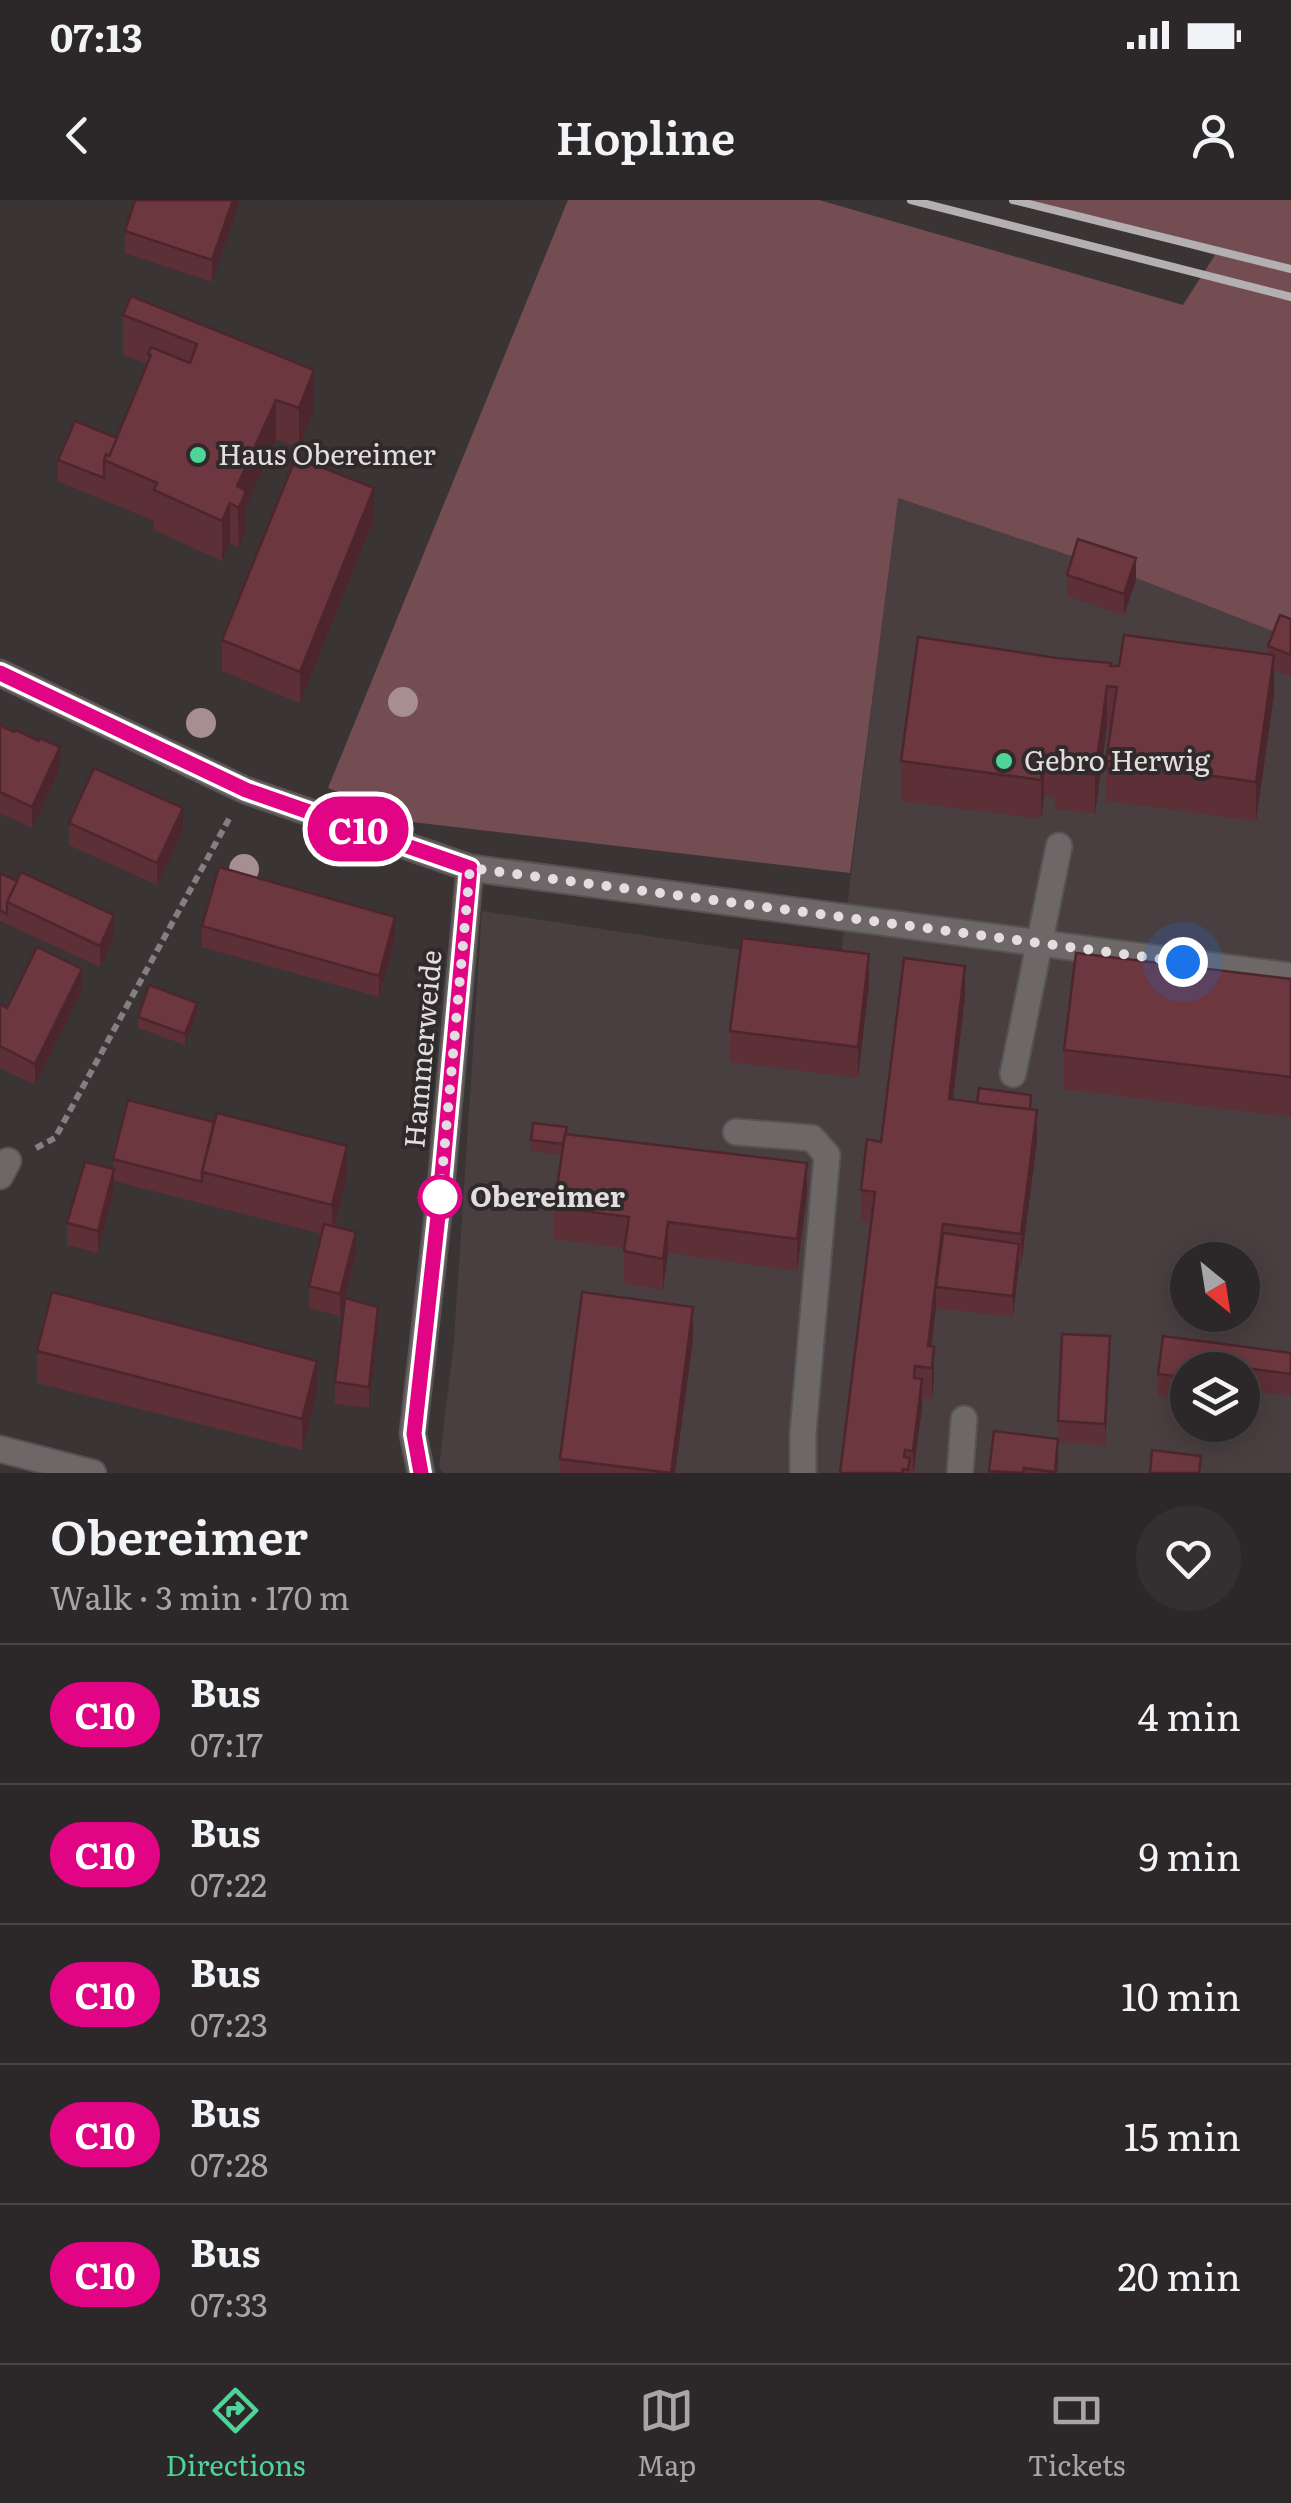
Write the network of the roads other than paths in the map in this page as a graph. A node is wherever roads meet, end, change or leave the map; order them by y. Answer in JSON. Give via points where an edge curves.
{"nodes":[{"id":1,"x":0,"y":673,"type":"edge"},
{"id":2,"x":1059,"y":846,"type":"dead end"},
{"id":3,"x":470,"y":868,"type":"junction"},
{"id":4,"x":1040,"y":943,"type":"junction"},
{"id":5,"x":1291,"y":976,"type":"edge"},
{"id":6,"x":1013,"y":1074,"type":"dead end"},
{"id":7,"x":736,"y":1132,"type":"dead end"},
{"id":8,"x":964,"y":1419,"type":"dead end"},
{"id":9,"x":0,"y":1449,"type":"edge"},
{"id":10,"x":93,"y":1473,"type":"edge"},
{"id":11,"x":421,"y":1473,"type":"edge"},
{"id":12,"x":803,"y":1473,"type":"edge"},
{"id":13,"x":960,"y":1473,"type":"edge"}],
"edges":[{"from":1,"to":3,"type":"street","via":[[246,790]]},
{"from":2,"to":4,"type":"street"},
{"from":3,"to":4,"type":"street"},
{"from":3,"to":11,"type":"street","name":"Hammerweide","via":[[414,1434]]},
{"from":4,"to":5,"type":"street"},
{"from":4,"to":6,"type":"street"},
{"from":7,"to":12,"type":"street","via":[[812,1138],[826,1156]]},
{"from":8,"to":13,"type":"street"},
{"from":9,"to":10,"type":"street"}]}
